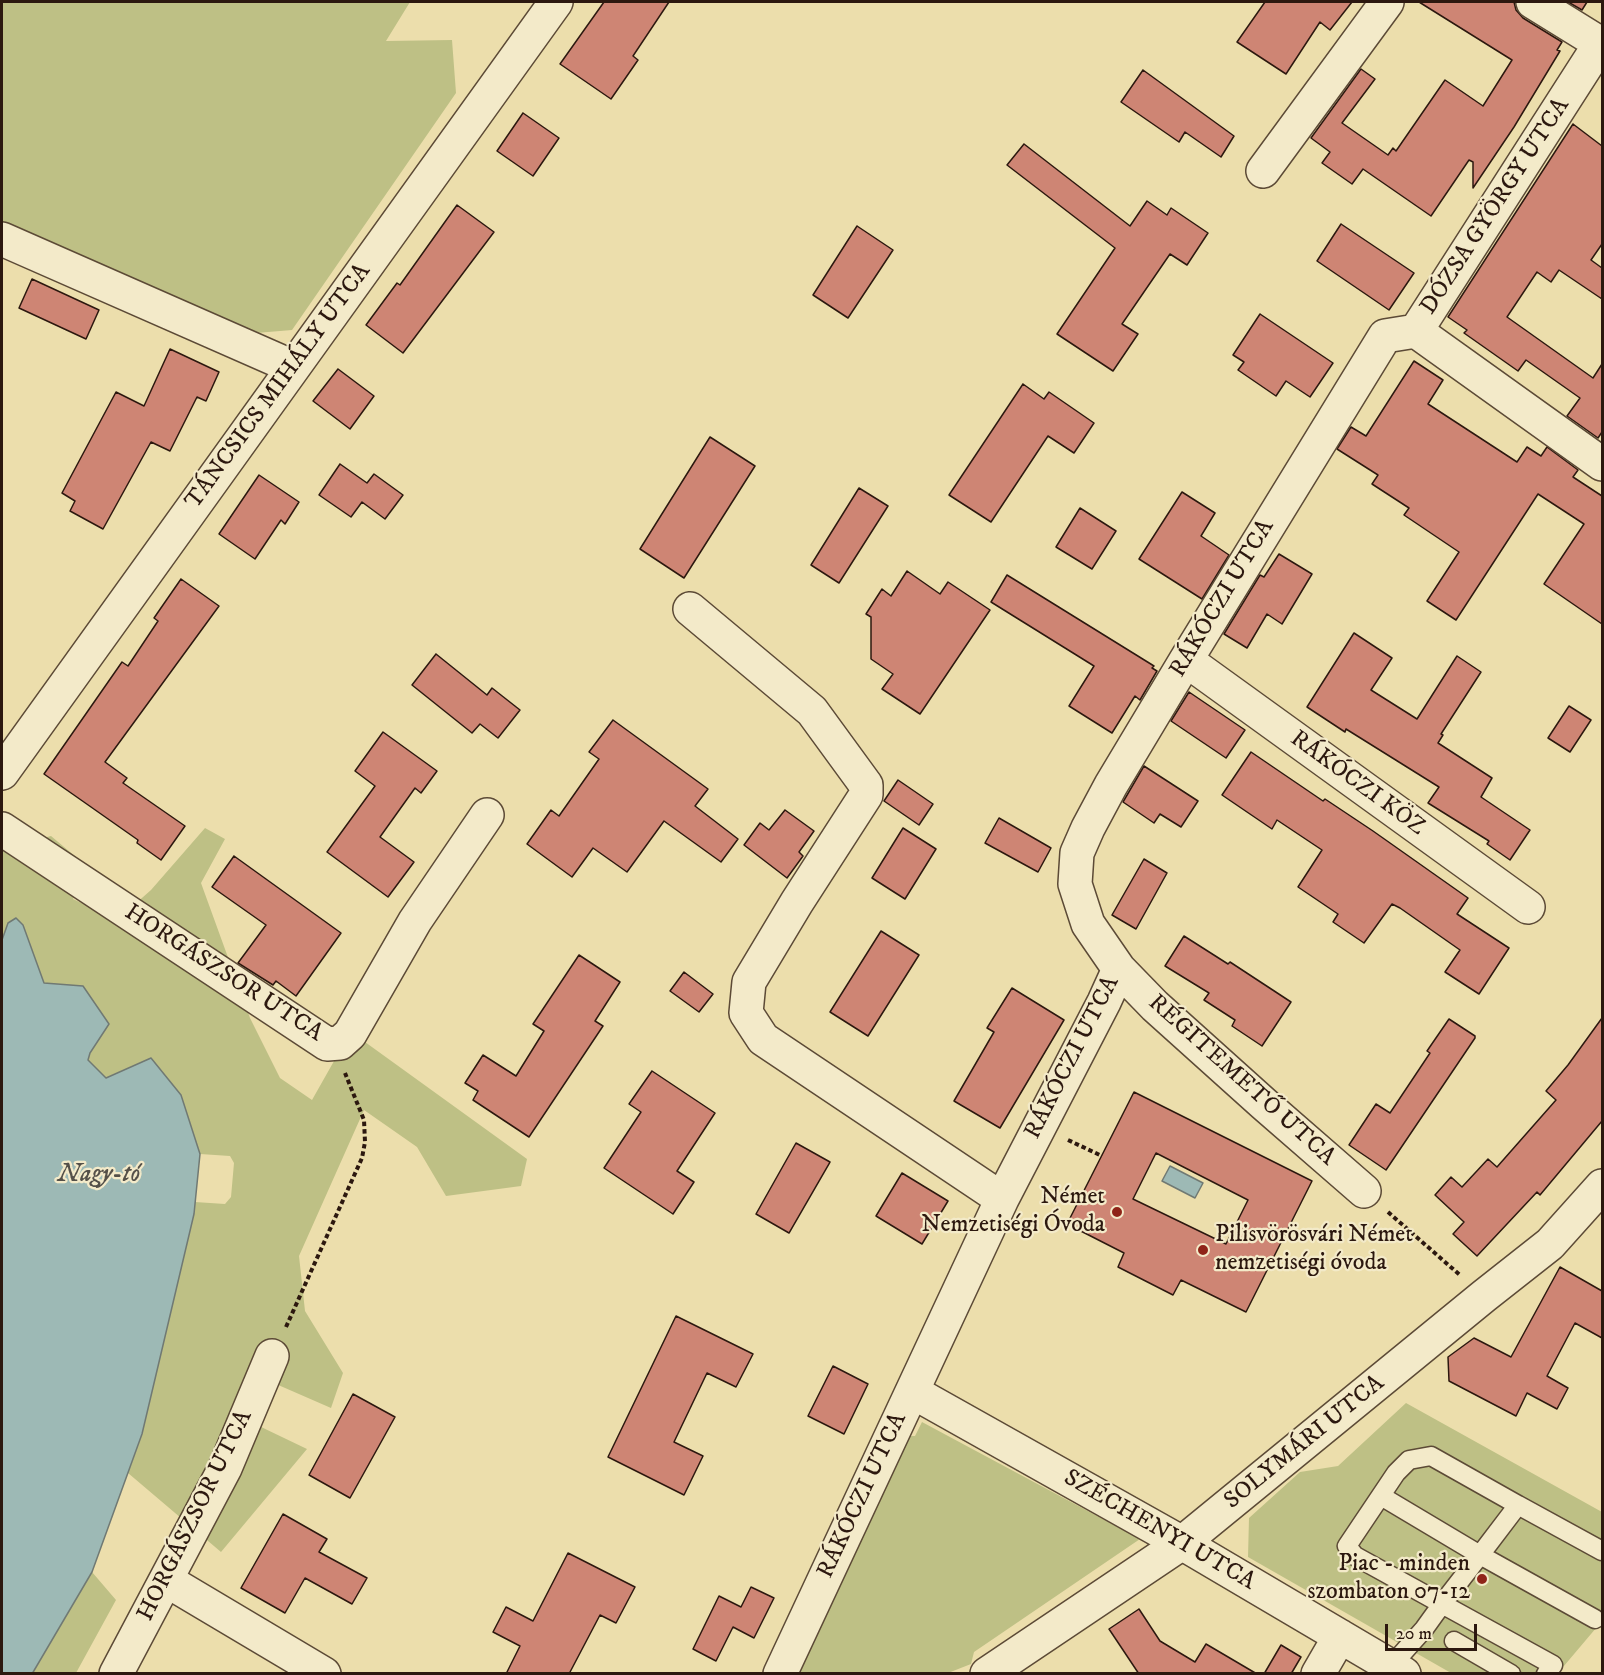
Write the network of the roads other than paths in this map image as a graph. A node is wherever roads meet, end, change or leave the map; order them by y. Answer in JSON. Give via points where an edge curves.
{"nodes":[{"id":1,"x":556,"y":2,"type":"edge"},
{"id":2,"x":1387,"y":2,"type":"edge"},
{"id":3,"x":1533,"y":2,"type":"edge"},
{"id":4,"x":1602,"y":43,"type":"edge"},
{"id":5,"x":1263,"y":171,"type":"dead end"},
{"id":6,"x":2,"y":239,"type":"edge"},
{"id":7,"x":1416,"y":331,"type":"junction"},
{"id":8,"x":293,"y":367,"type":"junction"},
{"id":9,"x":1602,"y":464,"type":"edge"},
{"id":10,"x":690,"y":609,"type":"dead end"},
{"id":11,"x":1186,"y":660,"type":"junction"},
{"id":12,"x":2,"y":773,"type":"edge"},
{"id":13,"x":487,"y":815,"type":"dead end"},
{"id":14,"x":2,"y":829,"type":"edge"},
{"id":15,"x":1528,"y":907,"type":"dead end"},
{"id":16,"x":1119,"y":969,"type":"junction"},
{"id":17,"x":1602,"y":1186,"type":"edge"},
{"id":18,"x":1364,"y":1191,"type":"road end"},
{"id":19,"x":1002,"y":1199,"type":"junction"},
{"id":20,"x":272,"y":1356,"type":"road end"},
{"id":21,"x":913,"y":1392,"type":"junction"},
{"id":22,"x":1381,"y":1496,"type":"junction"},
{"id":23,"x":1518,"y":1504,"type":"junction"},
{"id":24,"x":1182,"y":1543,"type":"junction"},
{"id":25,"x":1602,"y":1551,"type":"edge"},
{"id":26,"x":1480,"y":1555,"type":"junction"},
{"id":27,"x":166,"y":1581,"type":"junction"},
{"id":28,"x":1443,"y":1604,"type":"junction"},
{"id":29,"x":1595,"y":1619,"type":"dead end"},
{"id":30,"x":1340,"y":1636,"type":"junction"},
{"id":31,"x":1454,"y":1641,"type":"dead end"},
{"id":32,"x":1397,"y":1670,"type":"edge"},
{"id":33,"x":116,"y":1674,"type":"edge"},
{"id":34,"x":324,"y":1674,"type":"edge"},
{"id":35,"x":780,"y":1674,"type":"edge"},
{"id":36,"x":987,"y":1674,"type":"edge"},
{"id":37,"x":1318,"y":1674,"type":"edge"},
{"id":38,"x":1511,"y":1674,"type":"edge"},
{"id":39,"x":1546,"y":1674,"type":"edge"}],
"edges":[{"from":1,"to":8,"type":"street","name":"TÁNCSICS MIHÁLY UTCA"},
{"from":2,"to":5,"type":"street"},
{"from":3,"to":4,"type":"street"},
{"from":4,"to":7,"type":"street","name":"DÓZSA GYÖRGY UTCA"},
{"from":6,"to":8,"type":"street"},
{"from":7,"to":9,"type":"street","name":"DÓZSA GYÖRGY UTCA"},
{"from":7,"to":11,"type":"street","name":"RÁKÓCZI UTCA","via":[[1385,336]]},
{"from":8,"to":12,"type":"street","name":"TÁNCSICS MIHÁLY UTCA"},
{"from":10,"to":19,"type":"street","via":[[812,711],[866,785],[866,795],[748,982],[746,1013],[764,1039]]},
{"from":11,"to":15,"type":"street","name":"RÁKÓCZI KÖZ"},
{"from":11,"to":16,"type":"street","name":"RÁKÓCZI UTCA","via":[[1077,853],[1075,884],[1088,924]]},
{"from":13,"to":14,"type":"street","name":"HORGÁSZSOR UTCA","via":[[415,921],[350,1034],[340,1043],[327,1044]]},
{"from":16,"to":18,"type":"street","name":"RÉGITEMETŐ UTCA","via":[[1230,1074]]},
{"from":16,"to":19,"type":"street","name":"RÁKÓCZI UTCA"},
{"from":17,"to":24,"type":"street","name":"SOLYMÁRI UTCA","via":[[1550,1244]]},
{"from":19,"to":21,"type":"street","name":"RÁKÓCZI UTCA"},
{"from":20,"to":27,"type":"street","name":"HORGÁSZSOR UTCA","via":[[225,1468]]},
{"from":21,"to":24,"type":"street","name":"SZÉCHENYI UTCA"},
{"from":21,"to":35,"type":"street","name":"RÁKÓCZI UTCA"},
{"from":22,"to":23,"type":"lane","via":[[1408,1460],[1431,1456]]},
{"from":22,"to":26,"type":"lane"},
{"from":22,"to":28,"type":"lane","via":[[1347,1546],[1355,1556]]},
{"from":23,"to":25,"type":"lane"},
{"from":23,"to":26,"type":"lane"},
{"from":24,"to":30,"type":"street","name":"SZÉCHENYI UTCA"},
{"from":24,"to":36,"type":"street","name":"SOLYMÁRI UTCA"},
{"from":26,"to":28,"type":"lane"},
{"from":26,"to":29,"type":"lane"},
{"from":27,"to":33,"type":"street","name":"HORGÁSZSOR UTCA"},
{"from":27,"to":34,"type":"street"},
{"from":28,"to":32,"type":"lane"},
{"from":28,"to":39,"type":"lane","via":[[1553,1665]]},
{"from":30,"to":32,"type":"street","name":"SZÉCHENYI UTCA"},
{"from":30,"to":37,"type":"street"},
{"from":31,"to":38,"type":"lane"}]}
